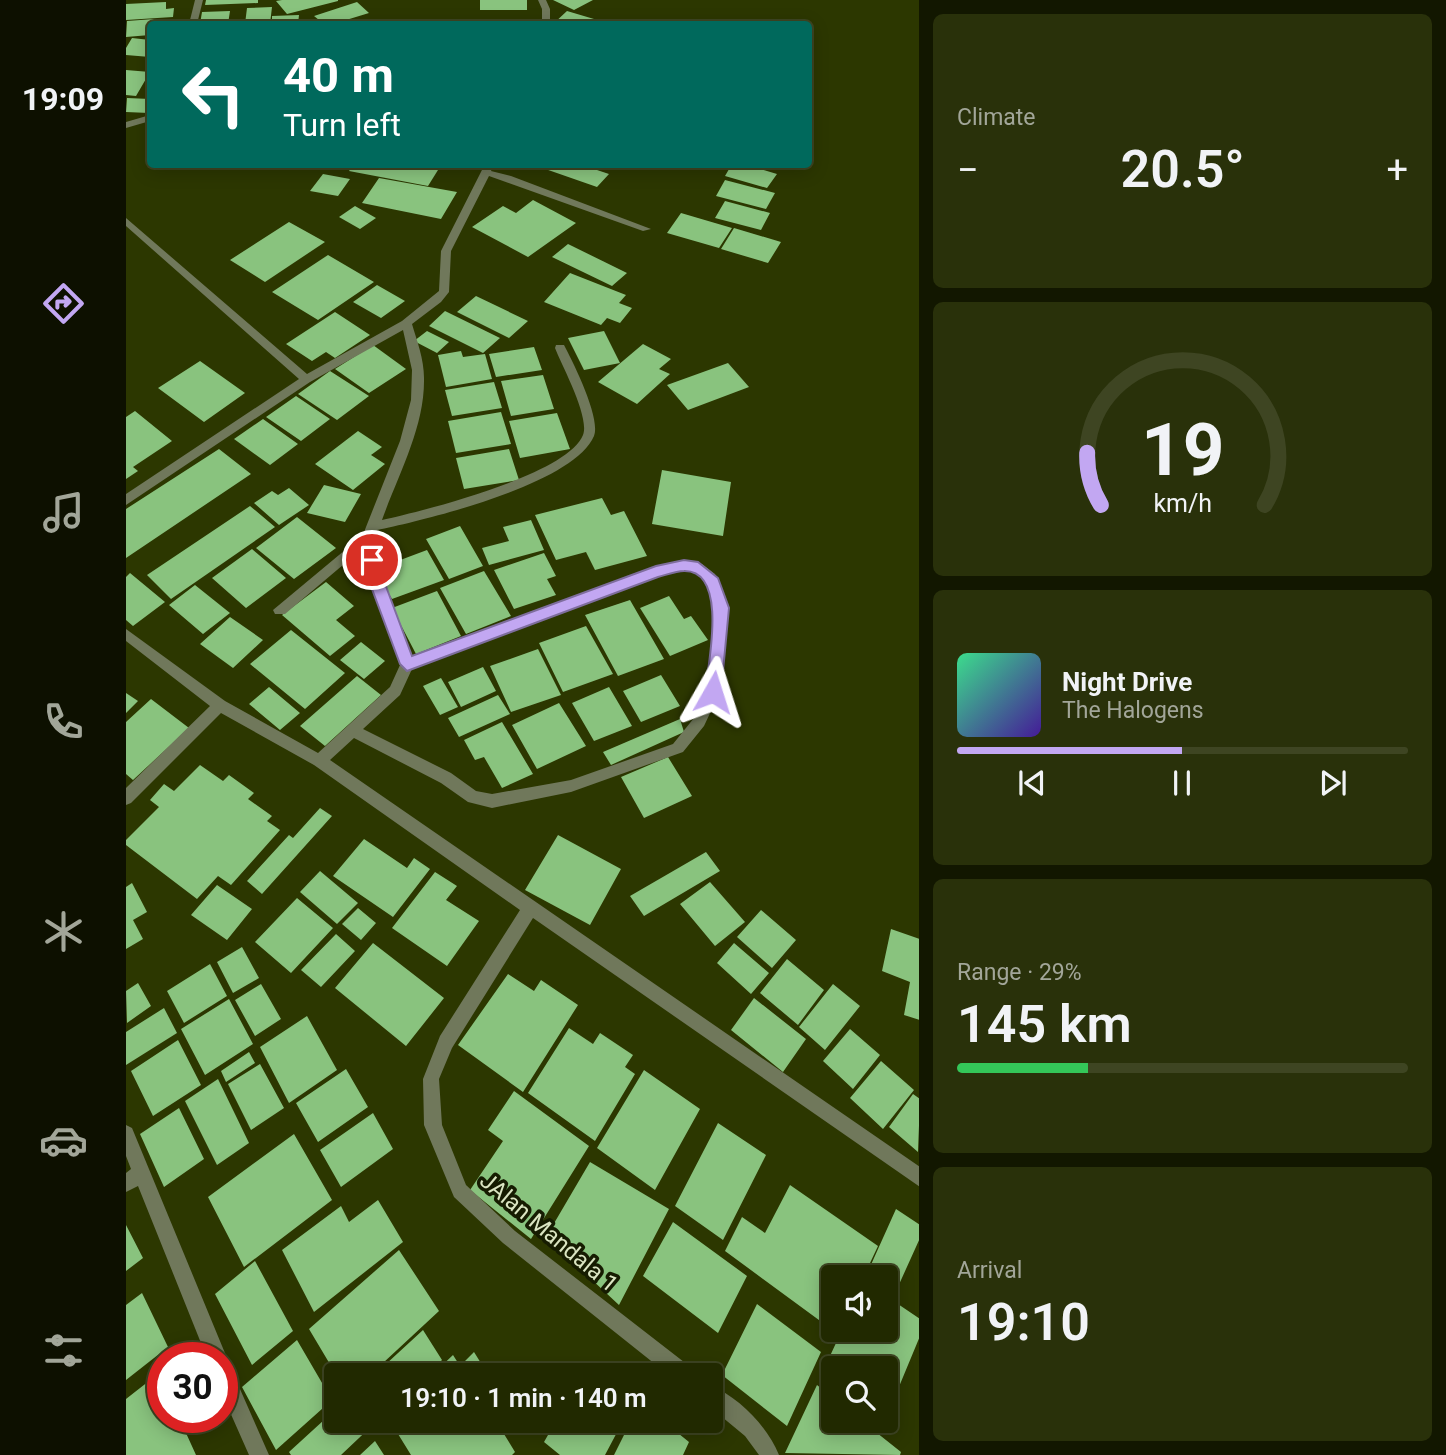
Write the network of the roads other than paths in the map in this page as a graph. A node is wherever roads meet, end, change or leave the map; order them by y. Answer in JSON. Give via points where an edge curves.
{"nodes":[{"id":1,"x":199,"y":0,"type":"edge"},
{"id":2,"x":542,"y":0,"type":"edge"},
{"id":3,"x":194,"y":21,"type":"edge"},
{"id":4,"x":546,"y":21,"type":"edge"},
{"id":5,"x":147,"y":119,"type":"edge"},
{"id":6,"x":126,"y":125,"type":"edge"},
{"id":7,"x":488,"y":168,"type":"edge"},
{"id":8,"x":126,"y":221,"type":"edge"},
{"id":9,"x":646,"y":229,"type":"dead end"},
{"id":10,"x":406,"y":323,"type":"junction"},
{"id":11,"x":560,"y":348,"type":"dead end"},
{"id":12,"x":306,"y":379,"type":"junction"},
{"id":13,"x":126,"y":500,"type":"edge"},
{"id":14,"x":374,"y":526,"type":"junction"},
{"id":15,"x":367,"y":538,"type":"junction"},
{"id":16,"x":280,"y":610,"type":"dead end"},
{"id":17,"x":126,"y":634,"type":"edge"},
{"id":18,"x":407,"y":664,"type":"junction"},
{"id":19,"x":220,"y":705,"type":"junction"},
{"id":20,"x":354,"y":731,"type":"junction"},
{"id":21,"x":319,"y":761,"type":"junction"},
{"id":22,"x":126,"y":798,"type":"edge"},
{"id":23,"x":529,"y":910,"type":"junction"},
{"id":24,"x":126,"y":1134,"type":"edge"},
{"id":25,"x":143,"y":1172,"type":"junction"},
{"id":26,"x":919,"y":1178,"type":"edge"},
{"id":27,"x":126,"y":1184,"type":"edge"},
{"id":28,"x":211,"y":1342,"type":"edge"},
{"id":29,"x":669,"y":1363,"type":"edge"},
{"id":30,"x":723,"y":1405,"type":"edge"},
{"id":31,"x":238,"y":1407,"type":"edge"},
{"id":32,"x":259,"y":1455,"type":"edge"},
{"id":33,"x":769,"y":1455,"type":"edge"}],
"edges":[{"from":1,"to":3,"type":"street"},
{"from":2,"to":4,"type":"street"},
{"from":5,"to":6,"type":"street"},
{"from":7,"to":9,"type":"street"},
{"from":7,"to":10,"type":"street","via":[[446,251],[444,292]]},
{"from":8,"to":12,"type":"street"},
{"from":10,"to":12,"type":"street"},
{"from":10,"to":14,"type":"street","via":[[419,385],[403,452]]},
{"from":11,"to":14,"type":"street","via":[[589,427],[585,443],[576,452],[537,475],[450,509]]},
{"from":12,"to":13,"type":"street"},
{"from":14,"to":15,"type":"street"},
{"from":15,"to":16,"type":"street"},
{"from":15,"to":18,"type":"street"},
{"from":17,"to":19,"type":"street"},
{"from":18,"to":20,"type":"street","via":[[395,691]]},
{"from":18,"to":20,"type":"street","via":[[684,565],[698,568],[710,578],[722,608],[713,692],[699,722],[678,748],[571,786],[492,801],[473,797],[446,778]]},
{"from":19,"to":21,"type":"street"},
{"from":19,"to":22,"type":"street"},
{"from":20,"to":21,"type":"street"},
{"from":21,"to":23,"type":"street"},
{"from":23,"to":26,"type":"street"},
{"from":23,"to":29,"type":"street","name":"JAlan Mandala 1","via":[[446,1042],[431,1079],[433,1125],[460,1191],[509,1237]]},
{"from":24,"to":25,"type":"street"},
{"from":25,"to":27,"type":"street"},
{"from":25,"to":28,"type":"street"},
{"from":30,"to":33,"type":"street","via":[[745,1422]]},
{"from":31,"to":32,"type":"street"}]}
